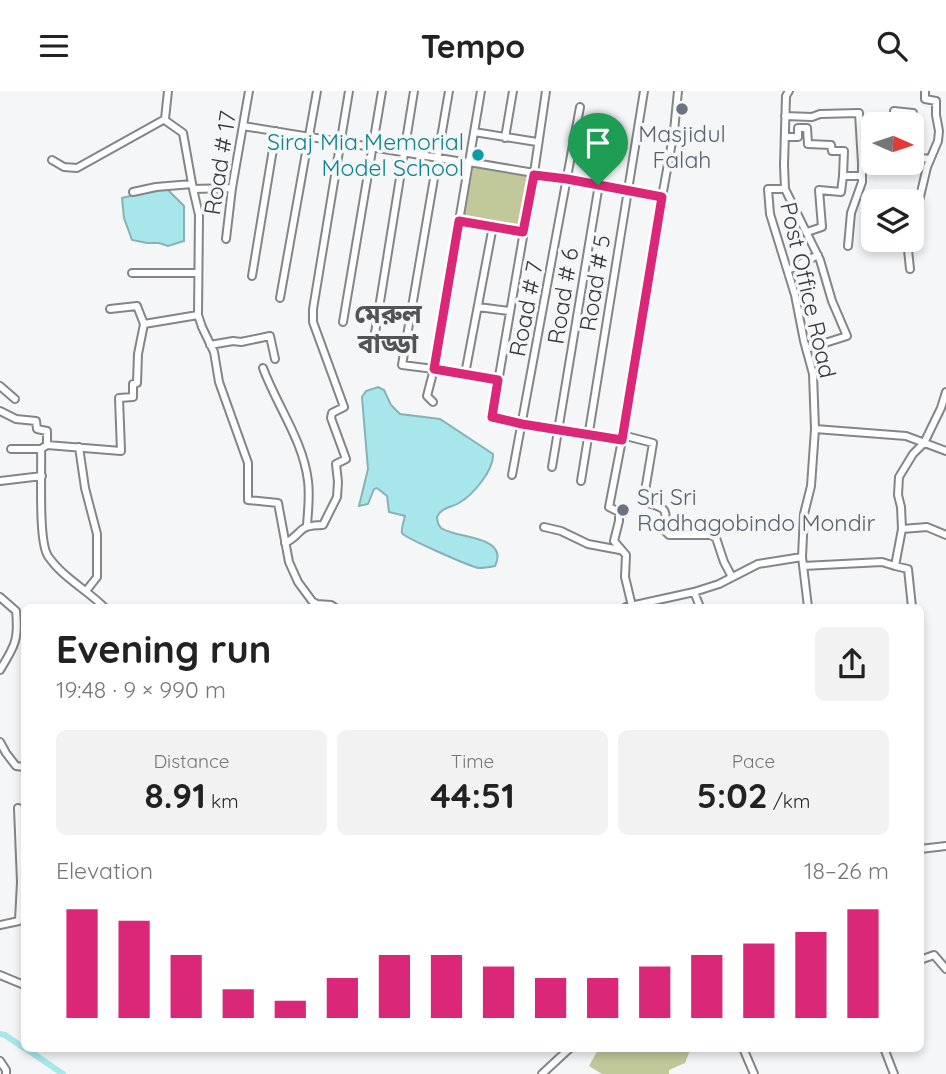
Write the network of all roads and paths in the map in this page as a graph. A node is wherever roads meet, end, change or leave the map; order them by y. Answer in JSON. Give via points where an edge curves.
{"nodes":[{"id":1,"x":168,"y":91,"type":"edge"},
{"id":2,"x":249,"y":91,"type":"edge"},
{"id":3,"x":317,"y":91,"type":"edge"},
{"id":4,"x":349,"y":91,"type":"edge"},
{"id":5,"x":382,"y":91,"type":"edge"},
{"id":6,"x":414,"y":91,"type":"edge"},
{"id":7,"x":449,"y":91,"type":"edge"},
{"id":8,"x":481,"y":91,"type":"edge"},
{"id":9,"x":513,"y":91,"type":"edge"},
{"id":10,"x":546,"y":91,"type":"edge"},
{"id":11,"x":645,"y":91,"type":"edge"},
{"id":12,"x":678,"y":91,"type":"edge"},
{"id":13,"x":789,"y":91,"type":"edge"},
{"id":14,"x":925,"y":91,"type":"edge"},
{"id":15,"x":580,"y":107,"type":"dead end"},
{"id":16,"x":785,"y":116,"type":"junction"},
{"id":17,"x":165,"y":118,"type":"junction"},
{"id":18,"x":243,"y":126,"type":"junction"},
{"id":19,"x":608,"y":130,"type":"dead end"},
{"id":20,"x":276,"y":131,"type":"junction"},
{"id":21,"x":474,"y":132,"type":"junction"},
{"id":22,"x":308,"y":137,"type":"junction"},
{"id":23,"x":786,"y":137,"type":"junction"},
{"id":24,"x":505,"y":138,"type":"junction"},
{"id":25,"x":340,"y":142,"type":"junction"},
{"id":26,"x":537,"y":142,"type":"junction"},
{"id":27,"x":861,"y":146,"type":"edge"},
{"id":28,"x":372,"y":147,"type":"junction"},
{"id":29,"x":404,"y":152,"type":"junction"},
{"id":30,"x":438,"y":158,"type":"junction"},
{"id":31,"x":924,"y":158,"type":"edge"},
{"id":32,"x":930,"y":159,"type":"junction"},
{"id":33,"x":52,"y":160,"type":"dead end"},
{"id":34,"x":469,"y":162,"type":"junction"},
{"id":35,"x":534,"y":174,"type":"junction"},
{"id":36,"x":843,"y":176,"type":"junction"},
{"id":37,"x":862,"y":176,"type":"joint"},
{"id":38,"x":567,"y":179,"type":"junction"},
{"id":39,"x":598,"y":185,"type":"junction"},
{"id":40,"x":192,"y":187,"type":"junction"},
{"id":41,"x":232,"y":188,"type":"junction"},
{"id":42,"x":785,"y":189,"type":"junction"},
{"id":43,"x":921,"y":189,"type":"edge"},
{"id":44,"x":628,"y":191,"type":"junction"},
{"id":45,"x":133,"y":192,"type":"dead end"},
{"id":46,"x":662,"y":197,"type":"junction"},
{"id":47,"x":459,"y":221,"type":"junction"},
{"id":48,"x":493,"y":226,"type":"junction"},
{"id":49,"x":523,"y":232,"type":"junction"},
{"id":50,"x":807,"y":232,"type":"junction"},
{"id":51,"x":226,"y":239,"type":"dead end"},
{"id":52,"x":848,"y":246,"type":"dead end"},
{"id":53,"x":908,"y":252,"type":"edge"},
{"id":54,"x":818,"y":255,"type":"junction"},
{"id":55,"x":910,"y":269,"type":"dead end"},
{"id":56,"x":788,"y":270,"type":"junction"},
{"id":57,"x":132,"y":273,"type":"dead end"},
{"id":58,"x":198,"y":273,"type":"junction"},
{"id":59,"x":252,"y":277,"type":"dead end"},
{"id":60,"x":280,"y":298,"type":"dead end"},
{"id":61,"x":478,"y":307,"type":"junction"},
{"id":62,"x":110,"y":309,"type":"dead end"},
{"id":63,"x":509,"y":311,"type":"junction"},
{"id":64,"x":198,"y":315,"type":"junction"},
{"id":65,"x":343,"y":322,"type":"dead end"},
{"id":66,"x":144,"y":324,"type":"junction"},
{"id":67,"x":210,"y":345,"type":"junction"},
{"id":68,"x":405,"y":345,"type":"junction"},
{"id":69,"x":806,"y":349,"type":"junction"},
{"id":70,"x":275,"y":359,"type":"dead end"},
{"id":71,"x":263,"y":368,"type":"dead end"},
{"id":72,"x":434,"y":369,"type":"junction"},
{"id":73,"x":465,"y":374,"type":"junction"},
{"id":74,"x":498,"y":380,"type":"junction"},
{"id":75,"x":0,"y":386,"type":"edge"},
{"id":76,"x":946,"y":392,"type":"edge"},
{"id":77,"x":15,"y":399,"type":"dead end"},
{"id":78,"x":433,"y":402,"type":"dead end"},
{"id":79,"x":0,"y":411,"type":"edge"},
{"id":80,"x":522,"y":424,"type":"junction"},
{"id":81,"x":559,"y":429,"type":"junction"},
{"id":82,"x":815,"y":429,"type":"junction"},
{"id":83,"x":588,"y":434,"type":"junction"},
{"id":84,"x":622,"y":438,"type":"junction"},
{"id":85,"x":924,"y":443,"type":"junction"},
{"id":86,"x":44,"y":447,"type":"junction"},
{"id":87,"x":79,"y":447,"type":"junction"},
{"id":88,"x":11,"y":449,"type":"dead end"},
{"id":89,"x":946,"y":451,"type":"edge"},
{"id":90,"x":552,"y":467,"type":"dead end"},
{"id":91,"x":512,"y":475,"type":"dead end"},
{"id":92,"x":42,"y":476,"type":"junction"},
{"id":93,"x":0,"y":481,"type":"edge"},
{"id":94,"x":581,"y":481,"type":"dead end"},
{"id":95,"x":307,"y":525,"type":"junction"},
{"id":96,"x":544,"y":527,"type":"dead end"},
{"id":97,"x":902,"y":529,"type":"junction"},
{"id":98,"x":946,"y":535,"type":"edge"},
{"id":99,"x":285,"y":543,"type":"junction"},
{"id":100,"x":620,"y":550,"type":"junction"},
{"id":101,"x":802,"y":557,"type":"junction"},
{"id":102,"x":803,"y":566,"type":"junction"},
{"id":103,"x":895,"y":566,"type":"junction"},
{"id":104,"x":732,"y":577,"type":"junction"},
{"id":105,"x":86,"y":591,"type":"junction"},
{"id":106,"x":694,"y":592,"type":"junction"},
{"id":107,"x":0,"y":597,"type":"edge"},
{"id":108,"x":665,"y":599,"type":"junction"},
{"id":109,"x":101,"y":604,"type":"edge"},
{"id":110,"x":317,"y":604,"type":"edge"},
{"id":111,"x":629,"y":604,"type":"edge"},
{"id":112,"x":639,"y":604,"type":"edge"},
{"id":113,"x":666,"y":604,"type":"edge"},
{"id":114,"x":700,"y":604,"type":"edge"},
{"id":115,"x":808,"y":604,"type":"edge"},
{"id":116,"x":912,"y":604,"type":"edge"},
{"id":117,"x":0,"y":670,"type":"edge"},
{"id":118,"x":0,"y":741,"type":"edge"},
{"id":119,"x":21,"y":768,"type":"edge"},
{"id":120,"x":18,"y":808,"type":"dead end"},
{"id":121,"x":946,"y":846,"type":"edge"},
{"id":122,"x":924,"y":849,"type":"edge"},
{"id":123,"x":0,"y":925,"type":"edge"},
{"id":124,"x":924,"y":959,"type":"edge"},
{"id":125,"x":946,"y":969,"type":"edge"},
{"id":126,"x":0,"y":975,"type":"edge"},
{"id":127,"x":21,"y":984,"type":"edge"},
{"id":128,"x":566,"y":1052,"type":"edge"},
{"id":129,"x":745,"y":1052,"type":"edge"},
{"id":130,"x":886,"y":1052,"type":"edge"},
{"id":131,"x":0,"y":1061,"type":"edge"},
{"id":132,"x":6,"y":1074,"type":"edge"},
{"id":133,"x":542,"y":1074,"type":"edge"},
{"id":134,"x":754,"y":1074,"type":"edge"},
{"id":135,"x":894,"y":1074,"type":"edge"}],
"edges":[{"from":1,"to":17,"type":"street"},
{"from":2,"to":18,"type":"street","name":"Road # 17"},
{"from":3,"to":22,"type":"street"},
{"from":4,"to":25,"type":"street"},
{"from":5,"to":28,"type":"street"},
{"from":6,"to":29,"type":"street"},
{"from":7,"to":30,"type":"street"},
{"from":8,"to":21,"type":"street"},
{"from":9,"to":24,"type":"street"},
{"from":10,"to":26,"type":"street"},
{"from":11,"to":44,"type":"street","name":"Road # 5"},
{"from":12,"to":46,"type":"street"},
{"from":13,"to":16,"type":"street","name":"Post Office Road"},
{"from":14,"to":32,"type":"street","via":[[925,99],[936,101],[939,131]]},
{"from":15,"to":38,"type":"street","name":"Road # 7"},
{"from":16,"to":23,"type":"street","name":"Post Office Road"},
{"from":16,"to":27,"type":"street","via":[[859,113]]},
{"from":17,"to":33,"type":"street","via":[[77,168]]},
{"from":17,"to":40,"type":"street","via":[[183,133]]},
{"from":18,"to":20,"type":"street"},
{"from":18,"to":41,"type":"street","name":"Road # 17"},
{"from":19,"to":39,"type":"street","name":"Road # 6"},
{"from":20,"to":22,"type":"street"},
{"from":20,"to":59,"type":"street"},
{"from":21,"to":24,"type":"street"},
{"from":21,"to":34,"type":"street"},
{"from":22,"to":25,"type":"street"},
{"from":22,"to":60,"type":"street"},
{"from":23,"to":36,"type":"street","via":[[798,137],[798,128],[807,128],[808,144],[832,145],[832,151],[844,151]]},
{"from":23,"to":42,"type":"street","name":"Post Office Road"},
{"from":24,"to":26,"type":"street"},
{"from":25,"to":28,"type":"street"},
{"from":25,"to":95,"type":"street","via":[[313,322],[344,407],[331,418],[346,459],[336,464],[337,497],[326,521],[323,526]]},
{"from":26,"to":35,"type":"street"},
{"from":28,"to":29,"type":"street"},
{"from":28,"to":65,"type":"street"},
{"from":29,"to":30,"type":"street"},
{"from":29,"to":68,"type":"street","via":[[374,339]]},
{"from":30,"to":34,"type":"street"},
{"from":30,"to":68,"type":"street"},
{"from":31,"to":32,"type":"street"},
{"from":32,"to":43,"type":"street"},
{"from":34,"to":35,"type":"street"},
{"from":34,"to":47,"type":"street"},
{"from":35,"to":38,"type":"street"},
{"from":35,"to":49,"type":"street"},
{"from":36,"to":37,"type":"street"},
{"from":36,"to":50,"type":"street","via":[[841,192],[819,190],[822,227]]},
{"from":37,"to":52,"type":"street","via":[[851,213]]},
{"from":38,"to":39,"type":"street"},
{"from":38,"to":80,"type":"street","name":"Road # 7"},
{"from":39,"to":44,"type":"street"},
{"from":39,"to":81,"type":"street","name":"Road # 6"},
{"from":40,"to":41,"type":"street"},
{"from":40,"to":45,"type":"street"},
{"from":40,"to":58,"type":"street","via":[[200,215]]},
{"from":41,"to":51,"type":"street","name":"Road # 17"},
{"from":42,"to":50,"type":"street"},
{"from":42,"to":56,"type":"street","name":"Post Office Road","via":[[768,189],[770,214]]},
{"from":44,"to":46,"type":"street"},
{"from":44,"to":83,"type":"street","name":"Road # 5"},
{"from":46,"to":84,"type":"street"},
{"from":47,"to":48,"type":"street"},
{"from":47,"to":72,"type":"street"},
{"from":48,"to":49,"type":"street"},
{"from":48,"to":61,"type":"street"},
{"from":49,"to":63,"type":"street"},
{"from":50,"to":54,"type":"street"},
{"from":53,"to":55,"type":"street"},
{"from":54,"to":56,"type":"street"},
{"from":54,"to":69,"type":"street","via":[[847,336]]},
{"from":56,"to":69,"type":"street","name":"Post Office Road"},
{"from":57,"to":58,"type":"street"},
{"from":58,"to":64,"type":"street"},
{"from":61,"to":63,"type":"street"},
{"from":61,"to":73,"type":"street"},
{"from":62,"to":66,"type":"street","via":[[136,306]]},
{"from":63,"to":74,"type":"street"},
{"from":64,"to":66,"type":"street"},
{"from":64,"to":67,"type":"street"},
{"from":66,"to":87,"type":"street","via":[[137,383],[132,397],[119,398],[121,451]]},
{"from":67,"to":70,"type":"street","via":[[270,336]]},
{"from":67,"to":99,"type":"street","via":[[247,463],[248,500],[278,503]]},
{"from":68,"to":72,"type":"street","via":[[402,365]]},
{"from":69,"to":82,"type":"street","name":"Post Office Road","via":[[813,374]]},
{"from":71,"to":95,"type":"street","via":[[304,461]]},
{"from":72,"to":73,"type":"street"},
{"from":72,"to":78,"type":"street","via":[[427,396]]},
{"from":73,"to":74,"type":"street"},
{"from":74,"to":80,"type":"street","via":[[492,417]]},
{"from":75,"to":77,"type":"street"},
{"from":76,"to":85,"type":"street"},
{"from":79,"to":86,"type":"street","via":[[8,417],[36,421],[37,429],[47,431]]},
{"from":80,"to":81,"type":"street"},
{"from":80,"to":91,"type":"street","name":"Road # 7"},
{"from":81,"to":83,"type":"street"},
{"from":81,"to":90,"type":"street","name":"Road # 6"},
{"from":82,"to":85,"type":"street","via":[[906,436]]},
{"from":82,"to":101,"type":"street","name":"Post Office Road"},
{"from":83,"to":84,"type":"street"},
{"from":83,"to":94,"type":"street","name":"Road # 5"},
{"from":84,"to":100,"type":"street","via":[[609,507],[619,512],[614,541]]},
{"from":84,"to":104,"type":"street","via":[[653,443],[644,497],[666,511],[669,535],[716,538]]},
{"from":85,"to":89,"type":"street"},
{"from":85,"to":97,"type":"street","via":[[899,477]]},
{"from":86,"to":87,"type":"street"},
{"from":86,"to":88,"type":"street"},
{"from":86,"to":92,"type":"street"},
{"from":87,"to":105,"type":"street","via":[[97,534],[97,577]]},
{"from":92,"to":93,"type":"street"},
{"from":92,"to":105,"type":"street","via":[[44,548]]},
{"from":95,"to":99,"type":"street"},
{"from":96,"to":100,"type":"street","via":[[588,544]]},
{"from":97,"to":98,"type":"street","via":[[927,527]]},
{"from":97,"to":103,"type":"street"},
{"from":99,"to":110,"type":"street","via":[[298,582]]},
{"from":100,"to":111,"type":"street","via":[[626,555]]},
{"from":101,"to":102,"type":"street","name":"Post Office Road"},
{"from":101,"to":104,"type":"street","via":[[757,564]]},
{"from":102,"to":103,"type":"street","via":[[882,562]]},
{"from":102,"to":115,"type":"street","name":"Post Office Road"},
{"from":103,"to":116,"type":"street","via":[[908,569]]},
{"from":104,"to":106,"type":"street"},
{"from":105,"to":109,"type":"street"},
{"from":106,"to":108,"type":"street"},
{"from":106,"to":114,"type":"street"},
{"from":107,"to":117,"type":"street","via":[[16,611],[18,630],[14,648]]},
{"from":108,"to":112,"type":"street"},
{"from":108,"to":113,"type":"street"},
{"from":118,"to":119,"type":"street","via":[[16,767]]},
{"from":120,"to":123,"type":"street","via":[[19,921]]},
{"from":121,"to":122,"type":"street"},
{"from":124,"to":125,"type":"street","via":[[934,955]]},
{"from":126,"to":127,"type":"street"},
{"from":128,"to":133,"type":"street"},
{"from":129,"to":134,"type":"street"},
{"from":130,"to":135,"type":"street"},
{"from":131,"to":132,"type":"street"}]}
